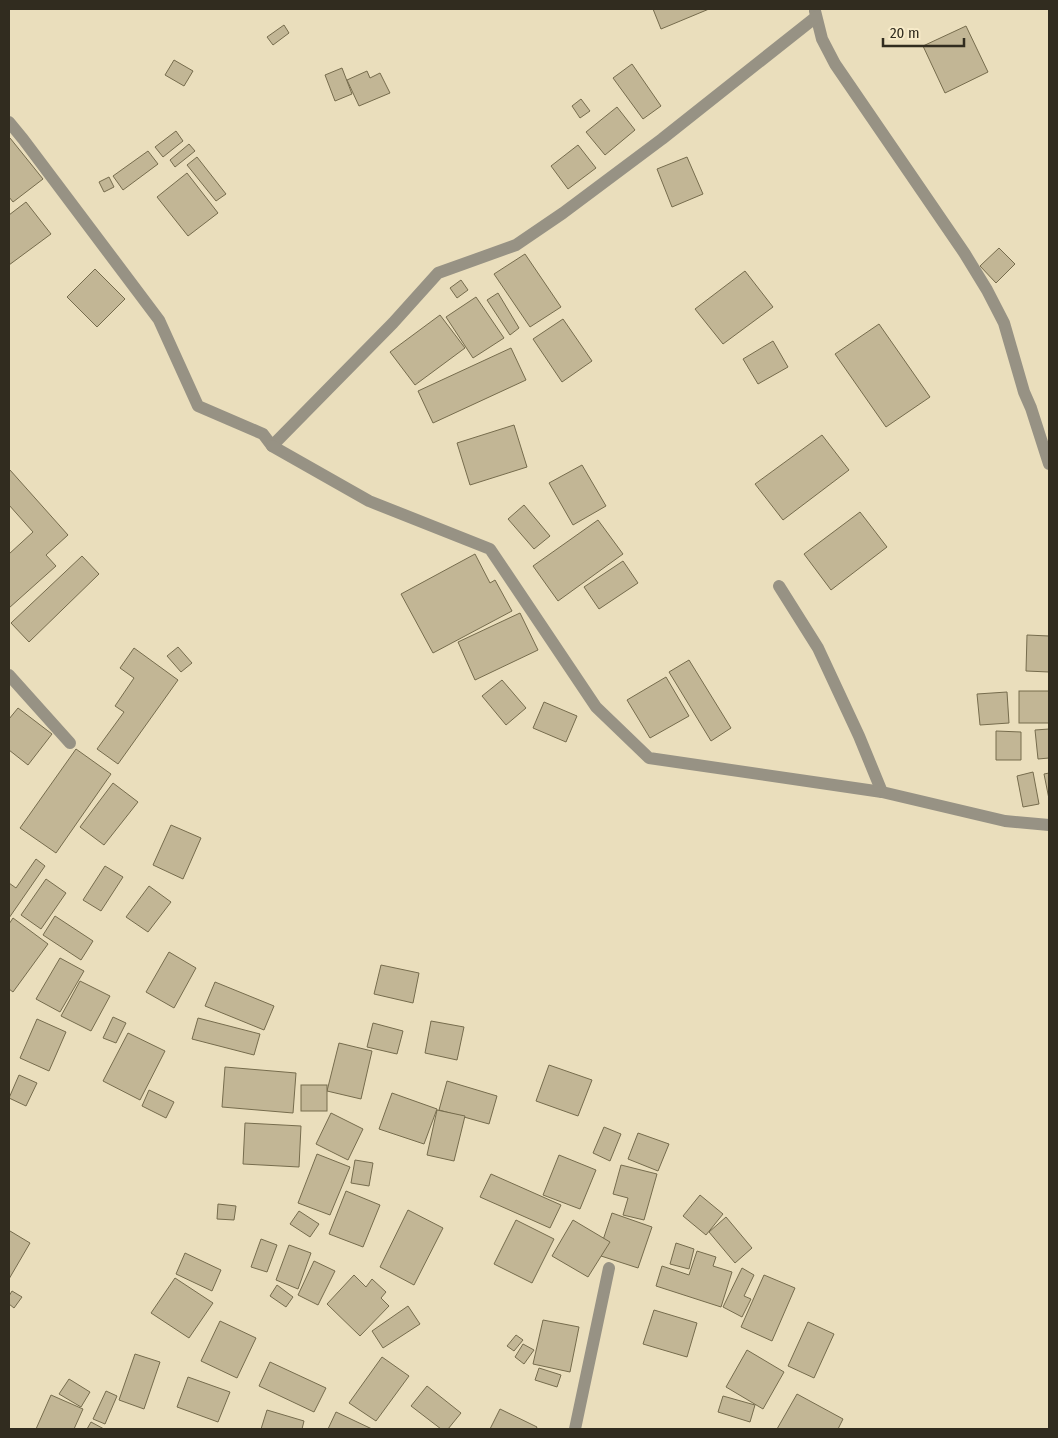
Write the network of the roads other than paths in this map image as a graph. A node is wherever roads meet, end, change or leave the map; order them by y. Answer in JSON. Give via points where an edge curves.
{"nodes":[{"id":1,"x":815,"y":13,"type":"edge"},
{"id":2,"x":9,"y":122,"type":"edge"},
{"id":3,"x":272,"y":446,"type":"junction"},
{"id":4,"x":1049,"y":464,"type":"edge"},
{"id":5,"x":779,"y":586,"type":"dead end"},
{"id":6,"x":9,"y":676,"type":"edge"},
{"id":7,"x":70,"y":743,"type":"dead end"},
{"id":8,"x":882,"y":792,"type":"junction"},
{"id":9,"x":1049,"y":825,"type":"edge"},
{"id":10,"x":609,"y":1268,"type":"dead end"},
{"id":11,"x":575,"y":1429,"type":"edge"}],
"edges":[{"from":1,"to":3,"type":"street","via":[[662,139],[516,245],[438,273]]},
{"from":1,"to":4,"type":"street","via":[[822,39],[835,64],[987,290],[1004,323]]},
{"from":2,"to":3,"type":"street","via":[[159,320],[198,406],[264,434]]},
{"from":3,"to":8,"type":"street","via":[[368,501],[490,549],[596,707],[650,758]]},
{"from":5,"to":8,"type":"street","via":[[818,648]]},
{"from":6,"to":7,"type":"street"},
{"from":8,"to":9,"type":"street","via":[[1005,821]]},
{"from":10,"to":11,"type":"street"}]}
